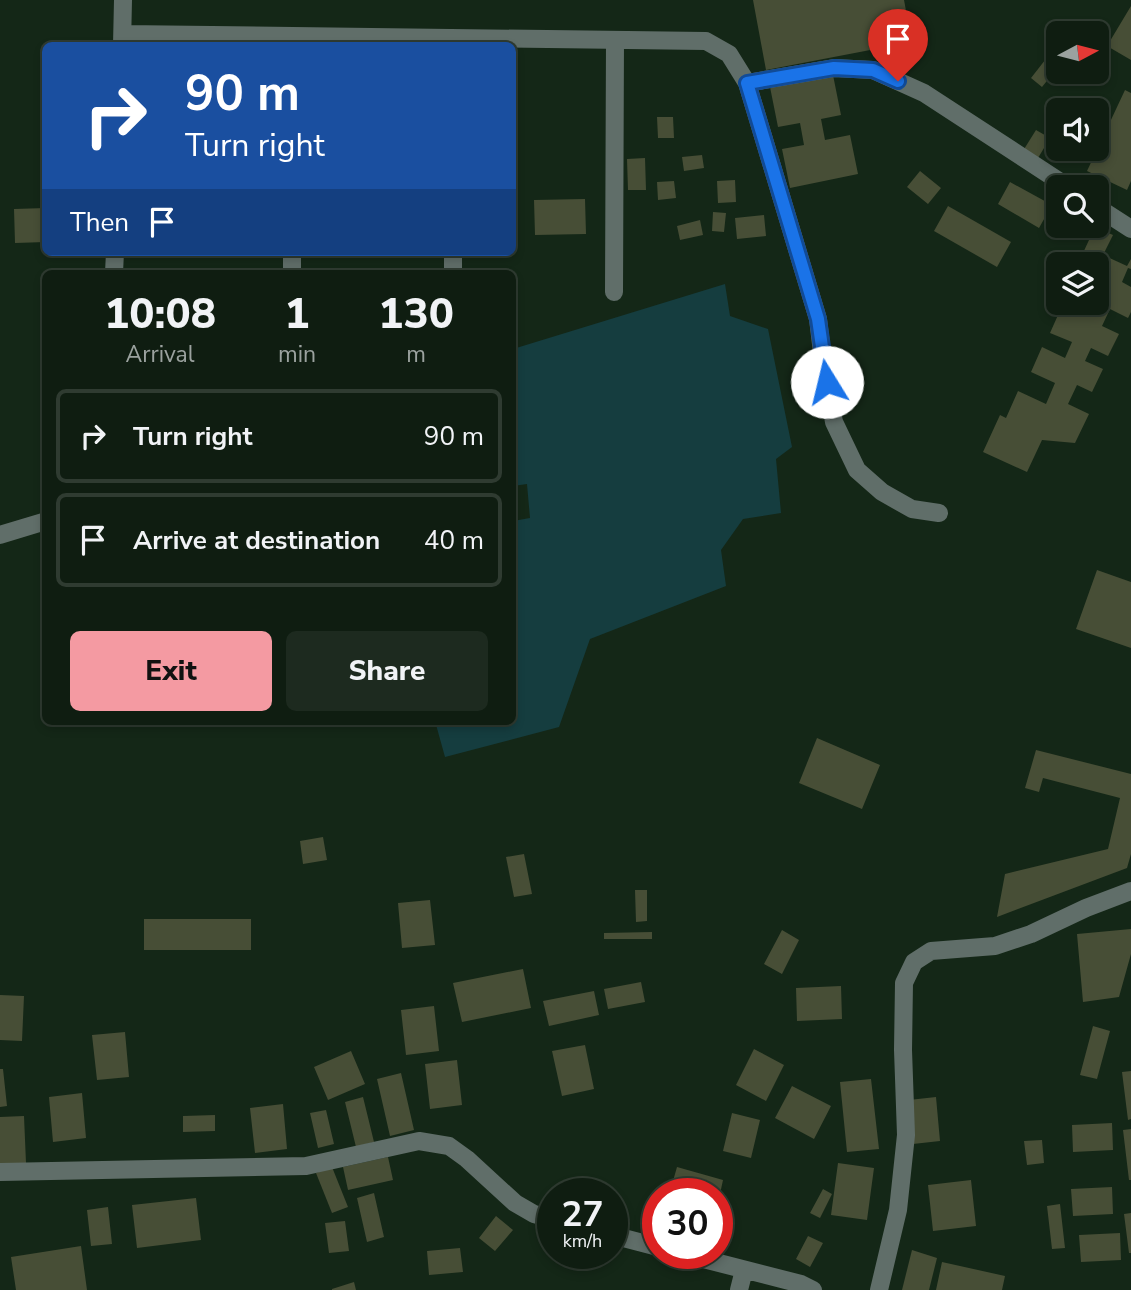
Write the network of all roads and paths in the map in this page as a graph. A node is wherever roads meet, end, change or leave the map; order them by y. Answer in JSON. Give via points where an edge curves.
{"nodes":[{"id":1,"x":123,"y":0,"type":"edge"},
{"id":2,"x":122,"y":40,"type":"edge"},
{"id":3,"x":615,"y":40,"type":"junction"},
{"id":4,"x":298,"y":41,"type":"edge"},
{"id":5,"x":455,"y":42,"type":"edge"},
{"id":6,"x":747,"y":83,"type":"junction"},
{"id":7,"x":1050,"y":175,"type":"edge"},
{"id":8,"x":1109,"y":215,"type":"edge"},
{"id":9,"x":1131,"y":229,"type":"edge"},
{"id":10,"x":614,"y":292,"type":"dead end"},
{"id":11,"x":939,"y":513,"type":"dead end"},
{"id":12,"x":42,"y":522,"type":"edge"},
{"id":13,"x":0,"y":536,"type":"edge"},
{"id":14,"x":1131,"y":891,"type":"edge"},
{"id":15,"x":0,"y":1172,"type":"edge"},
{"id":16,"x":537,"y":1215,"type":"edge"},
{"id":17,"x":733,"y":1267,"type":"edge"},
{"id":18,"x":744,"y":1270,"type":"junction"},
{"id":19,"x":739,"y":1290,"type":"edge"},
{"id":20,"x":813,"y":1290,"type":"edge"},
{"id":21,"x":879,"y":1290,"type":"edge"}],
"edges":[{"from":1,"to":2,"type":"street"},
{"from":2,"to":4,"type":"street"},
{"from":3,"to":5,"type":"street"},
{"from":3,"to":6,"type":"street","via":[[706,41],[729,54]]},
{"from":3,"to":10,"type":"street"},
{"from":4,"to":5,"type":"street"},
{"from":6,"to":7,"type":"street","via":[[834,68],[873,70],[924,93]]},
{"from":6,"to":11,"type":"street","via":[[818,319],[834,422],[857,470],[882,492],[912,509]]},
{"from":8,"to":9,"type":"street"},
{"from":12,"to":13,"type":"street"},
{"from":14,"to":21,"type":"street","via":[[995,946],[931,951],[914,962],[904,983],[906,1135],[898,1210]]},
{"from":15,"to":16,"type":"street","via":[[306,1167],[419,1141],[449,1146],[514,1203]]},
{"from":17,"to":18,"type":"street"},
{"from":18,"to":19,"type":"street"},
{"from":18,"to":20,"type":"street"}]}
